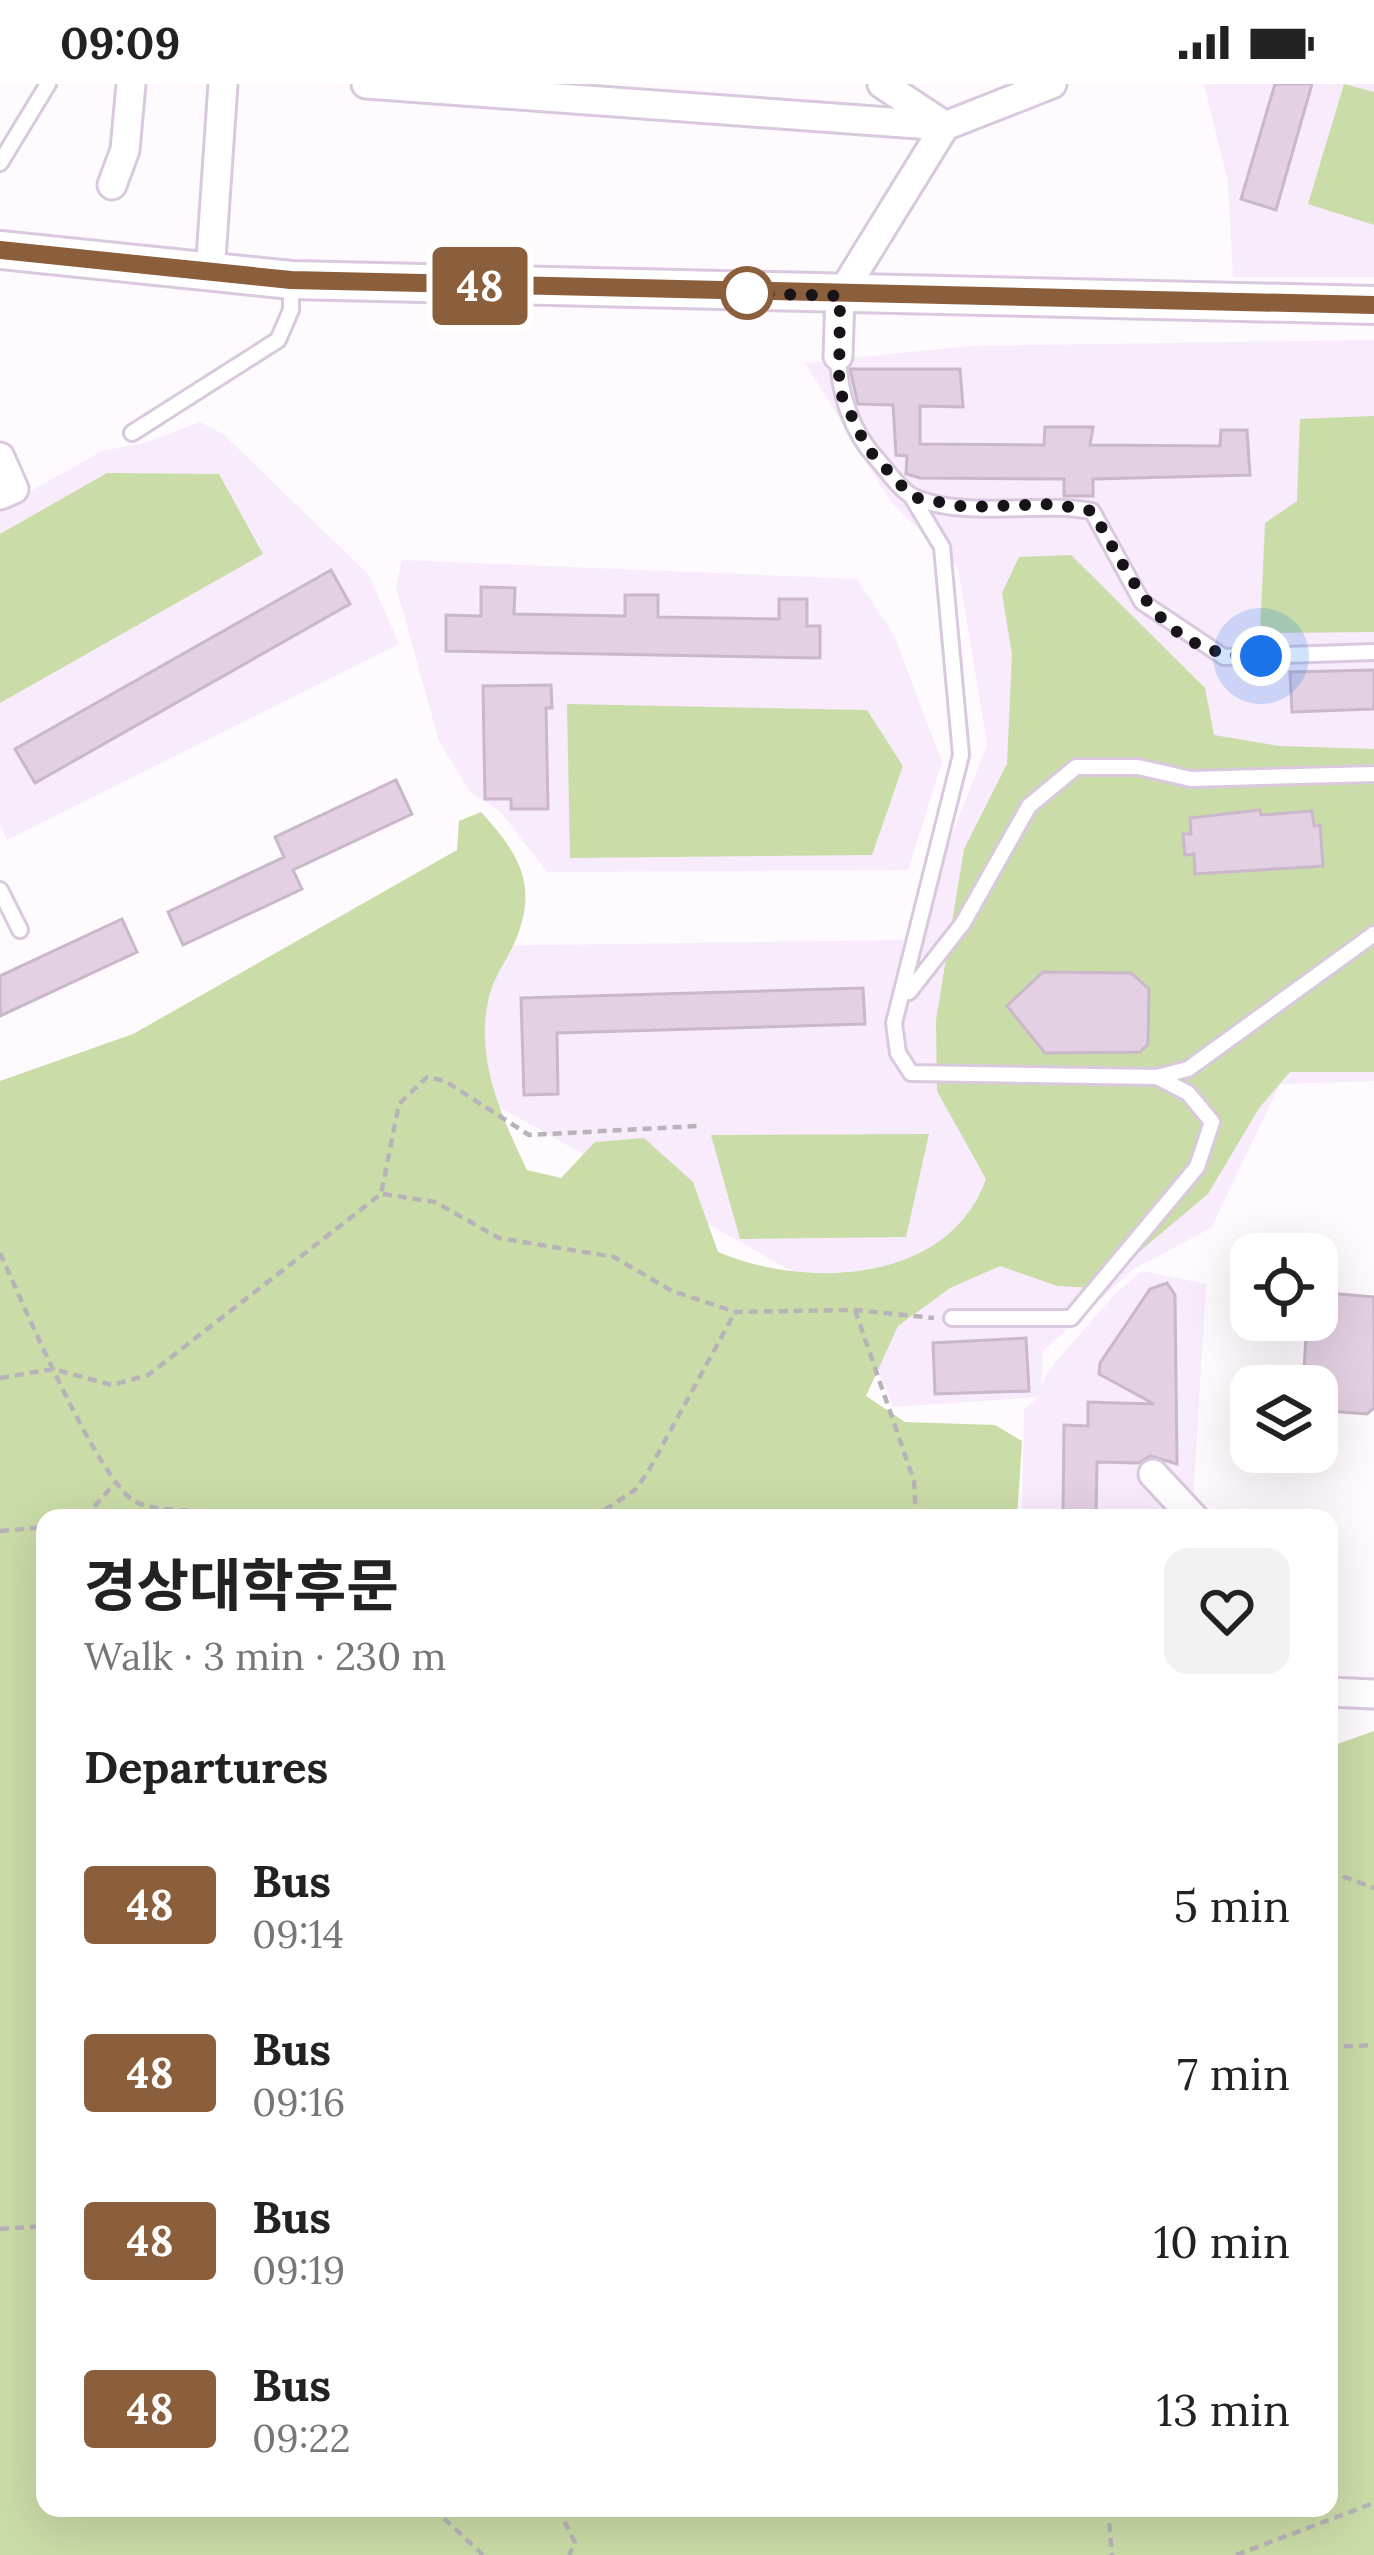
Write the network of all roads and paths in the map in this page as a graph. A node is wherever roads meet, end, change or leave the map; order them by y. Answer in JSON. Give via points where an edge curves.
{"nodes":[{"id":1,"x":48,"y":84,"type":"edge"},
{"id":2,"x":131,"y":84,"type":"edge"},
{"id":3,"x":223,"y":84,"type":"edge"},
{"id":4,"x":366,"y":84,"type":"edge"},
{"id":5,"x":882,"y":84,"type":"edge"},
{"id":6,"x":1052,"y":84,"type":"edge"},
{"id":7,"x":945,"y":126,"type":"junction"},
{"id":8,"x":0,"y":163,"type":"edge"},
{"id":9,"x":112,"y":185,"type":"dead end"},
{"id":10,"x":0,"y":250,"type":"edge"},
{"id":11,"x":210,"y":273,"type":"junction"},
{"id":12,"x":291,"y":280,"type":"junction"},
{"id":13,"x":840,"y":296,"type":"junction"},
{"id":14,"x":1374,"y":305,"type":"edge"},
{"id":15,"x":838,"y":356,"type":"joint"},
{"id":16,"x":132,"y":434,"type":"dead end"},
{"id":17,"x":0,"y":458,"type":"edge"},
{"id":18,"x":0,"y":495,"type":"edge"},
{"id":19,"x":912,"y":497,"type":"junction"},
{"id":20,"x":1374,"y":652,"type":"edge"},
{"id":21,"x":1374,"y":774,"type":"edge"},
{"id":22,"x":0,"y":890,"type":"edge"},
{"id":23,"x":20,"y":931,"type":"dead end"},
{"id":24,"x":1374,"y":934,"type":"edge"},
{"id":25,"x":905,"y":996,"type":"junction"},
{"id":26,"x":1157,"y":1077,"type":"junction"},
{"id":27,"x":698,"y":1126,"type":"dead end"},
{"id":28,"x":381,"y":1194,"type":"junction"},
{"id":29,"x":0,"y":1253,"type":"edge"},
{"id":30,"x":855,"y":1310,"type":"junction"},
{"id":31,"x":735,"y":1312,"type":"junction"},
{"id":32,"x":952,"y":1318,"type":"joint"},
{"id":33,"x":53,"y":1370,"type":"junction"},
{"id":34,"x":0,"y":1378,"type":"edge"},
{"id":35,"x":1153,"y":1474,"type":"dead end"},
{"id":36,"x":116,"y":1482,"type":"junction"},
{"id":37,"x":92,"y":1509,"type":"edge"},
{"id":38,"x":196,"y":1509,"type":"edge"},
{"id":39,"x":607,"y":1509,"type":"edge"},
{"id":40,"x":916,"y":1509,"type":"edge"},
{"id":41,"x":1186,"y":1509,"type":"edge"},
{"id":42,"x":36,"y":1527,"type":"edge"},
{"id":43,"x":0,"y":1531,"type":"edge"},
{"id":44,"x":1338,"y":1692,"type":"edge"},
{"id":45,"x":1374,"y":1694,"type":"edge"},
{"id":46,"x":1338,"y":1874,"type":"edge"},
{"id":47,"x":1374,"y":1888,"type":"edge"},
{"id":48,"x":1374,"y":2045,"type":"edge"},
{"id":49,"x":1338,"y":2047,"type":"edge"},
{"id":50,"x":36,"y":2227,"type":"edge"},
{"id":51,"x":0,"y":2229,"type":"edge"},
{"id":52,"x":1374,"y":2503,"type":"edge"},
{"id":53,"x":443,"y":2517,"type":"edge"},
{"id":54,"x":562,"y":2517,"type":"edge"},
{"id":55,"x":1109,"y":2517,"type":"edge"},
{"id":56,"x":1337,"y":2517,"type":"edge"},
{"id":57,"x":1338,"y":2517,"type":"edge"},
{"id":58,"x":483,"y":2555,"type":"edge"},
{"id":59,"x":569,"y":2555,"type":"edge"},
{"id":60,"x":1112,"y":2555,"type":"edge"},
{"id":61,"x":1236,"y":2555,"type":"edge"}],
"edges":[{"from":1,"to":8,"type":"lane"},
{"from":2,"to":9,"type":"street","via":[[125,150]]},
{"from":3,"to":11,"type":"street"},
{"from":4,"to":7,"type":"street"},
{"from":5,"to":7,"type":"street"},
{"from":6,"to":7,"type":"street"},
{"from":7,"to":13,"type":"street"},
{"from":10,"to":11,"type":"main road"},
{"from":11,"to":12,"type":"main road"},
{"from":12,"to":13,"type":"main road"},
{"from":12,"to":16,"type":"lane","via":[[278,340]]},
{"from":13,"to":14,"type":"main road"},
{"from":13,"to":15,"type":"street"},
{"from":15,"to":19,"type":"lane","via":[[839,390],[867,448]]},
{"from":17,"to":18,"type":"street","via":[[14,489]]},
{"from":19,"to":20,"type":"lane","via":[[1092,511],[1142,602],[1224,658]]},
{"from":19,"to":25,"type":"lane","via":[[942,547],[962,755],[933,850]]},
{"from":21,"to":25,"type":"lane","via":[[1191,779],[1138,767],[1076,767],[1029,806],[963,923]]},
{"from":22,"to":23,"type":"lane"},
{"from":24,"to":26,"type":"lane","via":[[1188,1069]]},
{"from":25,"to":26,"type":"lane","via":[[894,1024],[911,1073]]},
{"from":26,"to":32,"type":"lane","via":[[1188,1093],[1212,1122],[1198,1167],[1071,1318]]},
{"from":27,"to":28,"type":"path","via":[[529,1135],[427,1077],[399,1104]]},
{"from":28,"to":31,"type":"path","via":[[435,1202],[499,1238],[614,1257],[672,1291]]},
{"from":28,"to":33,"type":"path","via":[[148,1375],[112,1385]]},
{"from":29,"to":33,"type":"path"},
{"from":30,"to":31,"type":"path"},
{"from":30,"to":32,"type":"path"},
{"from":30,"to":40,"type":"path","via":[[914,1481]]},
{"from":31,"to":39,"type":"path","via":[[648,1472]]},
{"from":33,"to":34,"type":"path"},
{"from":33,"to":36,"type":"path"},
{"from":35,"to":41,"type":"street"},
{"from":36,"to":37,"type":"path"},
{"from":36,"to":38,"type":"path","via":[[139,1504]]},
{"from":42,"to":43,"type":"path"},
{"from":44,"to":45,"type":"street"},
{"from":46,"to":47,"type":"path"},
{"from":48,"to":49,"type":"path"},
{"from":50,"to":51,"type":"path"},
{"from":52,"to":57,"type":"path"},
{"from":53,"to":58,"type":"path"},
{"from":54,"to":59,"type":"path","via":[[574,2543]]},
{"from":55,"to":60,"type":"path"},
{"from":56,"to":61,"type":"path"}]}
